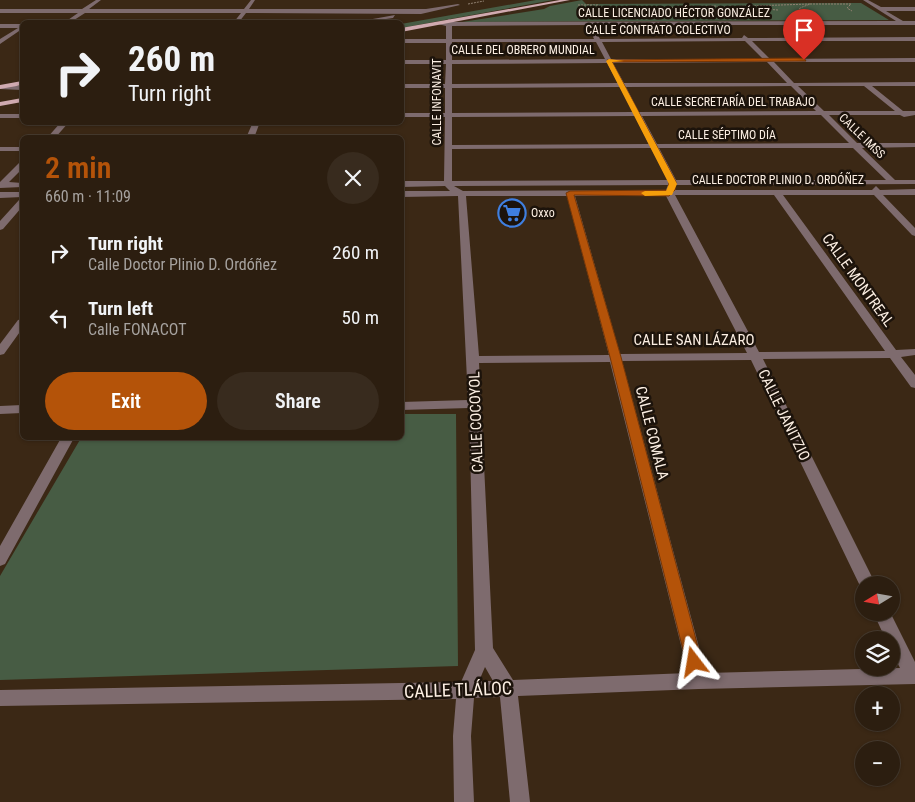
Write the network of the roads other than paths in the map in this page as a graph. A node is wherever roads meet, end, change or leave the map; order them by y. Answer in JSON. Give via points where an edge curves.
{"nodes":[{"id":1,"x":99,"y":0,"type":"edge"},
{"id":2,"x":253,"y":0,"type":"edge"},
{"id":3,"x":568,"y":0,"type":"edge"},
{"id":4,"x":865,"y":0,"type":"edge"},
{"id":5,"x":458,"y":5,"type":"road end"},
{"id":6,"x":880,"y":9,"type":"junction"},
{"id":7,"x":915,"y":9,"type":"edge"},
{"id":8,"x":246,"y":10,"type":"junction"},
{"id":9,"x":427,"y":10,"type":"junction"},
{"id":10,"x":0,"y":11,"type":"edge"},
{"id":11,"x":84,"y":11,"type":"junction"},
{"id":12,"x":461,"y":11,"type":"dead end"},
{"id":13,"x":416,"y":19,"type":"dead end"},
{"id":14,"x":71,"y":20,"type":"edge"},
{"id":15,"x":238,"y":20,"type":"edge"},
{"id":16,"x":370,"y":20,"type":"edge"},
{"id":17,"x":449,"y":22,"type":"junction"},
{"id":18,"x":729,"y":23,"type":"junction"},
{"id":19,"x":829,"y":23,"type":"junction"},
{"id":20,"x":902,"y":23,"type":"junction"},
{"id":21,"x":915,"y":23,"type":"edge"},
{"id":22,"x":433,"y":24,"type":"joint"},
{"id":23,"x":589,"y":24,"type":"junction"},
{"id":24,"x":0,"y":26,"type":"edge"},
{"id":25,"x":20,"y":27,"type":"edge"},
{"id":26,"x":20,"y":28,"type":"edge"},
{"id":27,"x":404,"y":29,"type":"edge"},
{"id":28,"x":857,"y":30,"type":"dead end"},
{"id":29,"x":866,"y":32,"type":"dead end"},
{"id":30,"x":915,"y":39,"type":"edge"},
{"id":31,"x":598,"y":40,"type":"junction"},
{"id":32,"x":746,"y":40,"type":"junction"},
{"id":33,"x":895,"y":40,"type":"junction"},
{"id":34,"x":404,"y":41,"type":"edge"},
{"id":35,"x":449,"y":41,"type":"junction"},
{"id":36,"x":0,"y":42,"type":"edge"},
{"id":37,"x":915,"y":44,"type":"edge"},
{"id":38,"x":767,"y":60,"type":"junction"},
{"id":39,"x":915,"y":60,"type":"edge"},
{"id":40,"x":609,"y":61,"type":"junction"},
{"id":41,"x":404,"y":62,"type":"edge"},
{"id":42,"x":449,"y":62,"type":"junction"},
{"id":43,"x":20,"y":84,"type":"edge"},
{"id":44,"x":865,"y":84,"type":"junction"},
{"id":45,"x":915,"y":84,"type":"edge"},
{"id":46,"x":622,"y":85,"type":"junction"},
{"id":47,"x":793,"y":85,"type":"junction"},
{"id":48,"x":404,"y":86,"type":"edge"},
{"id":49,"x":449,"y":86,"type":"junction"},
{"id":50,"x":0,"y":87,"type":"edge"},
{"id":51,"x":20,"y":100,"type":"edge"},
{"id":52,"x":0,"y":104,"type":"edge"},
{"id":53,"x":822,"y":113,"type":"junction"},
{"id":54,"x":902,"y":113,"type":"junction"},
{"id":55,"x":915,"y":113,"type":"edge"},
{"id":56,"x":637,"y":114,"type":"junction"},
{"id":57,"x":404,"y":115,"type":"edge"},
{"id":58,"x":448,"y":115,"type":"junction"},
{"id":59,"x":0,"y":116,"type":"edge"},
{"id":60,"x":20,"y":116,"type":"edge"},
{"id":61,"x":915,"y":121,"type":"edge"},
{"id":62,"x":63,"y":125,"type":"edge"},
{"id":63,"x":53,"y":135,"type":"edge"},
{"id":64,"x":915,"y":145,"type":"edge"},
{"id":65,"x":654,"y":146,"type":"junction"},
{"id":66,"x":856,"y":146,"type":"junction"},
{"id":67,"x":448,"y":147,"type":"junction"},
{"id":68,"x":0,"y":149,"type":"edge"},
{"id":69,"x":20,"y":149,"type":"edge"},
{"id":70,"x":20,"y":167,"type":"edge"},
{"id":71,"x":876,"y":182,"type":"junction"},
{"id":72,"x":892,"y":182,"type":"junction"},
{"id":73,"x":915,"y":182,"type":"edge"},
{"id":74,"x":448,"y":183,"type":"junction"},
{"id":75,"x":404,"y":184,"type":"edge"},
{"id":76,"x":1,"y":185,"type":"edge"},
{"id":77,"x":20,"y":185,"type":"edge"},
{"id":78,"x":671,"y":188,"type":"junction"},
{"id":79,"x":776,"y":192,"type":"junction"},
{"id":80,"x":876,"y":192,"type":"junction"},
{"id":81,"x":915,"y":192,"type":"edge"},
{"id":82,"x":570,"y":193,"type":"junction"},
{"id":83,"x":404,"y":194,"type":"edge"},
{"id":84,"x":462,"y":194,"type":"junction"},
{"id":85,"x":0,"y":195,"type":"edge"},
{"id":86,"x":20,"y":195,"type":"edge"},
{"id":87,"x":20,"y":204,"type":"edge"},
{"id":88,"x":0,"y":227,"type":"edge"},
{"id":89,"x":915,"y":233,"type":"edge"},
{"id":90,"x":20,"y":325,"type":"edge"},
{"id":91,"x":0,"y":352,"type":"edge"},
{"id":92,"x":915,"y":352,"type":"edge"},
{"id":93,"x":893,"y":354,"type":"junction"},
{"id":94,"x":755,"y":356,"type":"junction"},
{"id":95,"x":616,"y":357,"type":"junction"},
{"id":96,"x":473,"y":360,"type":"junction"},
{"id":97,"x":915,"y":384,"type":"edge"},
{"id":98,"x":475,"y":404,"type":"junction"},
{"id":99,"x":404,"y":406,"type":"edge"},
{"id":100,"x":20,"y":409,"type":"edge"},
{"id":101,"x":0,"y":410,"type":"edge"},
{"id":102,"x":66,"y":440,"type":"edge"},
{"id":103,"x":0,"y":560,"type":"edge"},
{"id":104,"x":864,"y":576,"type":"edge"},
{"id":105,"x":886,"y":621,"type":"edge"},
{"id":106,"x":484,"y":650,"type":"junction"},
{"id":107,"x":914,"y":676,"type":"edge"},
{"id":108,"x":699,"y":681,"type":"junction"},
{"id":109,"x":508,"y":688,"type":"junction"},
{"id":110,"x":466,"y":690,"type":"junction"},
{"id":111,"x":0,"y":698,"type":"edge"},
{"id":112,"x":464,"y":802,"type":"edge"},
{"id":113,"x":520,"y":802,"type":"edge"}],
"edges":[{"from":1,"to":11,"type":"street"},
{"from":2,"to":8,"type":"street"},
{"from":3,"to":17,"type":"main road"},
{"from":4,"to":6,"type":"street"},
{"from":5,"to":9,"type":"street"},
{"from":6,"to":7,"type":"street"},
{"from":6,"to":20,"type":"street"},
{"from":8,"to":9,"type":"street"},
{"from":8,"to":11,"type":"street"},
{"from":8,"to":15,"type":"street"},
{"from":9,"to":16,"type":"street"},
{"from":10,"to":11,"type":"street"},
{"from":11,"to":14,"type":"street"},
{"from":12,"to":13,"type":"main road"},
{"from":17,"to":22,"type":"street","name":"CALLE LICENCIADO HÉCTOR GONZÁLEZ"},
{"from":17,"to":23,"type":"street","name":"CALLE LICENCIADO HÉCTOR GONZÁLEZ"},
{"from":17,"to":35,"type":"street","name":"CALLE INFONAVIT"},
{"from":18,"to":19,"type":"street","name":"CALLE LICENCIADO HÉCTOR GONZÁLEZ"},
{"from":18,"to":23,"type":"street","name":"CALLE LICENCIADO HÉCTOR GONZÁLEZ"},
{"from":18,"to":32,"type":"street","name":"CALLE IMSS"},
{"from":19,"to":20,"type":"street","name":"CALLE LICENCIADO HÉCTOR GONZÁLEZ"},
{"from":19,"to":28,"type":"street"},
{"from":20,"to":21,"type":"street","name":"CALLE LICENCIADO HÉCTOR GONZÁLEZ"},
{"from":22,"to":27,"type":"main road"},
{"from":23,"to":31,"type":"street","name":"CALLE JANITZIO"},
{"from":24,"to":25,"type":"street"},
{"from":26,"to":36,"type":"street"},
{"from":29,"to":33,"type":"street"},
{"from":30,"to":33,"type":"street","name":"CALLE CONTRATO COLECTIVO"},
{"from":31,"to":32,"type":"street","name":"CALLE CONTRATO COLECTIVO"},
{"from":31,"to":35,"type":"street","name":"CALLE CONTRATO COLECTIVO"},
{"from":31,"to":40,"type":"street","name":"CALLE JANITZIO"},
{"from":32,"to":33,"type":"street","name":"CALLE CONTRATO COLECTIVO"},
{"from":32,"to":38,"type":"street","name":"CALLE IMSS"},
{"from":33,"to":37,"type":"street"},
{"from":34,"to":35,"type":"street","name":"CALLE CONTRATO COLECTIVO"},
{"from":35,"to":42,"type":"street","name":"CALLE INFONAVIT"},
{"from":38,"to":39,"type":"street","name":"CALLE DEL OBRERO MUNDIAL"},
{"from":38,"to":40,"type":"street","name":"CALLE DEL OBRERO MUNDIAL"},
{"from":38,"to":47,"type":"street","name":"CALLE IMSS"},
{"from":40,"to":42,"type":"street","name":"CALLE DEL OBRERO MUNDIAL"},
{"from":40,"to":46,"type":"street","name":"CALLE JANITZIO"},
{"from":41,"to":42,"type":"street","name":"CALLE DEL OBRERO MUNDIAL"},
{"from":42,"to":49,"type":"street","name":"CALLE INFONAVIT"},
{"from":43,"to":50,"type":"street"},
{"from":44,"to":45,"type":"street"},
{"from":44,"to":47,"type":"street"},
{"from":44,"to":54,"type":"street"},
{"from":46,"to":47,"type":"street"},
{"from":46,"to":49,"type":"street"},
{"from":46,"to":56,"type":"street","name":"CALLE JANITZIO"},
{"from":47,"to":53,"type":"street","name":"CALLE IMSS"},
{"from":48,"to":49,"type":"street"},
{"from":49,"to":58,"type":"street","name":"CALLE INFONAVIT"},
{"from":51,"to":52,"type":"main road"},
{"from":53,"to":54,"type":"street","name":"CALLE SECRETARÍA DEL TRABAJO"},
{"from":53,"to":56,"type":"street","name":"CALLE SECRETARÍA DEL TRABAJO"},
{"from":53,"to":66,"type":"street","name":"CALLE IMSS"},
{"from":54,"to":55,"type":"street","name":"CALLE SECRETARÍA DEL TRABAJO"},
{"from":54,"to":61,"type":"street"},
{"from":56,"to":58,"type":"street","name":"CALLE SECRETARÍA DEL TRABAJO"},
{"from":56,"to":65,"type":"street","name":"CALLE JANITZIO"},
{"from":57,"to":58,"type":"street","name":"CALLE SECRETARÍA DEL TRABAJO"},
{"from":58,"to":67,"type":"street","name":"CALLE INFONAVIT"},
{"from":59,"to":60,"type":"street"},
{"from":62,"to":63,"type":"street"},
{"from":64,"to":66,"type":"street","name":"CALLE SÉPTIMO DÍA"},
{"from":65,"to":66,"type":"street","name":"CALLE SÉPTIMO DÍA"},
{"from":65,"to":67,"type":"street","name":"CALLE SÉPTIMO DÍA"},
{"from":65,"to":78,"type":"street","name":"CALLE JANITZIO"},
{"from":66,"to":72,"type":"street","name":"CALLE IMSS"},
{"from":67,"to":74,"type":"street","name":"CALLE INFONAVIT"},
{"from":68,"to":69,"type":"street"},
{"from":70,"to":76,"type":"street"},
{"from":71,"to":72,"type":"street","name":"CALLE DOCTOR PLINIO D. ORDÓÑEZ"},
{"from":71,"to":78,"type":"street","name":"CALLE DOCTOR PLINIO D. ORDÓÑEZ"},
{"from":71,"to":80,"type":"street"},
{"from":72,"to":73,"type":"street","name":"CALLE DOCTOR PLINIO D. ORDÓÑEZ"},
{"from":74,"to":75,"type":"street","name":"CALLE DOCTOR PLINIO D. ORDÓÑEZ"},
{"from":74,"to":78,"type":"street","name":"CALLE DOCTOR PLINIO D. ORDÓÑEZ"},
{"from":74,"to":84,"type":"street","via":[[450,188]]},
{"from":76,"to":77,"type":"street"},
{"from":78,"to":79,"type":"street","name":"CALLE DOCTOR PLINIO D. ORDÓÑEZ"},
{"from":78,"to":82,"type":"street","name":"CALLE DOCTOR PLINIO D. ORDÓÑEZ"},
{"from":78,"to":94,"type":"street","name":"CALLE JANITZIO"},
{"from":79,"to":80,"type":"street","name":"CALLE DOCTOR PLINIO D. ORDÓÑEZ"},
{"from":79,"to":93,"type":"street","name":"CALLE MONTREAL"},
{"from":80,"to":81,"type":"street","name":"CALLE DOCTOR PLINIO D. ORDÓÑEZ"},
{"from":80,"to":89,"type":"street"},
{"from":82,"to":84,"type":"street","name":"CALLE DOCTOR PLINIO D. ORDÓÑEZ"},
{"from":82,"to":95,"type":"street","name":"CALLE COMALA"},
{"from":83,"to":84,"type":"street","name":"CALLE DOCTOR PLINIO D. ORDÓÑEZ"},
{"from":84,"to":96,"type":"street","name":"CALLE COCOYOL"},
{"from":85,"to":86,"type":"street"},
{"from":87,"to":88,"type":"street"},
{"from":90,"to":91,"type":"street"},
{"from":92,"to":93,"type":"street","name":"CALLE SAN LÁZARO"},
{"from":93,"to":94,"type":"street","name":"CALLE SAN LÁZARO"},
{"from":93,"to":97,"type":"street","name":"CALLE MONTREAL"},
{"from":94,"to":95,"type":"street","name":"CALLE SAN LÁZARO"},
{"from":94,"to":104,"type":"street","name":"CALLE JANITZIO"},
{"from":95,"to":96,"type":"street","name":"CALLE SAN LÁZARO"},
{"from":95,"to":108,"type":"street","name":"CALLE COMALA"},
{"from":96,"to":98,"type":"street","name":"CALLE COCOYOL"},
{"from":98,"to":99,"type":"street"},
{"from":98,"to":106,"type":"street","name":"CALLE COCOYOL"},
{"from":100,"to":101,"type":"street"},
{"from":102,"to":103,"type":"street"},
{"from":105,"to":107,"type":"street"},
{"from":106,"to":109,"type":"street"},
{"from":106,"to":110,"type":"street","name":"CALLE COCOYOL"},
{"from":107,"to":108,"type":"street","name":"CALLE TLÁLOC"},
{"from":108,"to":109,"type":"street","name":"CALLE TLÁLOC"},
{"from":109,"to":110,"type":"street","name":"CALLE TLÁLOC"},
{"from":109,"to":113,"type":"street"},
{"from":110,"to":111,"type":"street","name":"CALLE TLÁLOC"},
{"from":110,"to":112,"type":"street","name":"CALLE COCOYOL","via":[[462,736]]}]}
